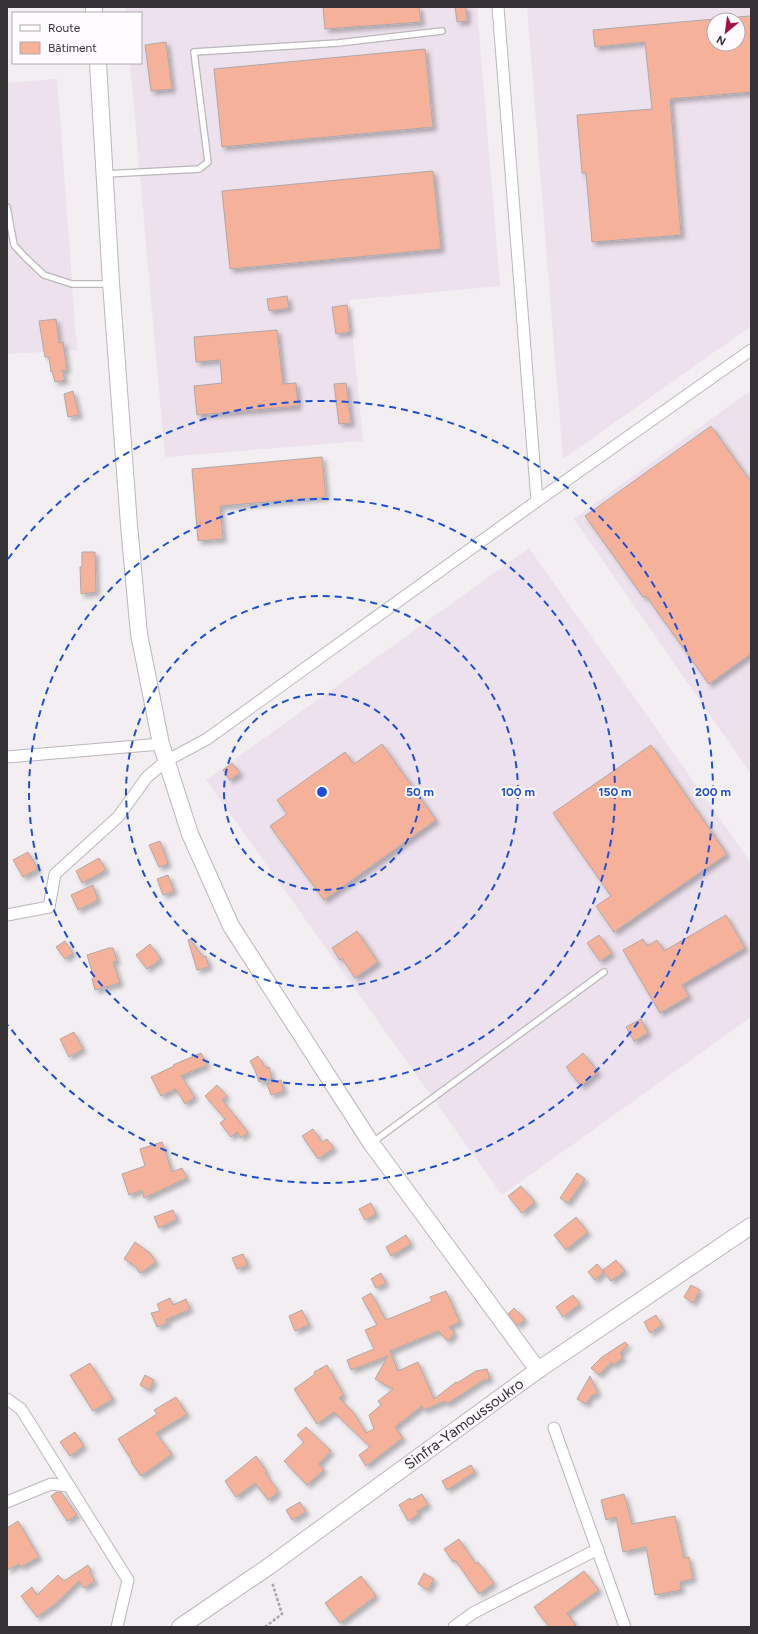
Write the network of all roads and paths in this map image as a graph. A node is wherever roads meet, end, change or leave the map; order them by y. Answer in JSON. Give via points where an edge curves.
{"nodes":[{"id":1,"x":498,"y":7,"type":"edge"},
{"id":2,"x":442,"y":31,"type":"dead end"},
{"id":3,"x":98,"y":64,"type":"edge"},
{"id":4,"x":104,"y":174,"type":"junction"},
{"id":5,"x":7,"y":207,"type":"edge"},
{"id":6,"x":111,"y":284,"type":"junction"},
{"id":7,"x":751,"y":350,"type":"edge"},
{"id":8,"x":537,"y":501,"type":"junction"},
{"id":9,"x":161,"y":744,"type":"junction"},
{"id":10,"x":7,"y":757,"type":"edge"},
{"id":11,"x":166,"y":761,"type":"junction"},
{"id":12,"x":7,"y":915,"type":"edge"},
{"id":13,"x":604,"y":972,"type":"dead end"},
{"id":14,"x":371,"y":1143,"type":"junction"},
{"id":15,"x":751,"y":1226,"type":"edge"},
{"id":16,"x":538,"y":1370,"type":"junction"},
{"id":17,"x":7,"y":1399,"type":"edge"},
{"id":18,"x":554,"y":1428,"type":"dead end"},
{"id":19,"x":69,"y":1486,"type":"junction"},
{"id":20,"x":7,"y":1502,"type":"edge"},
{"id":21,"x":598,"y":1549,"type":"junction"},
{"id":22,"x":268,"y":1567,"type":"junction"},
{"id":23,"x":117,"y":1627,"type":"edge"},
{"id":24,"x":180,"y":1627,"type":"edge"},
{"id":25,"x":265,"y":1627,"type":"edge"},
{"id":26,"x":454,"y":1627,"type":"edge"},
{"id":27,"x":625,"y":1627,"type":"edge"}],
"edges":[{"from":1,"to":8,"type":"street"},
{"from":2,"to":4,"type":"lane","via":[[338,43],[194,52],[208,162],[199,169]]},
{"from":3,"to":4,"type":"street"},
{"from":4,"to":6,"type":"street"},
{"from":5,"to":6,"type":"lane","via":[[14,245],[44,275],[72,284]]},
{"from":6,"to":9,"type":"street","via":[[139,634]]},
{"from":7,"to":8,"type":"street"},
{"from":8,"to":11,"type":"street","via":[[207,739]]},
{"from":9,"to":10,"type":"street"},
{"from":9,"to":11,"type":"street"},
{"from":11,"to":12,"type":"street","via":[[147,777],[118,817],[55,874],[49,907]]},
{"from":11,"to":14,"type":"street","via":[[190,834],[231,926]]},
{"from":13,"to":14,"type":"lane"},
{"from":14,"to":16,"type":"street"},
{"from":15,"to":16,"type":"street","name":"Sinfra-Yamoussoukro"},
{"from":16,"to":22,"type":"street","name":"Sinfra-Yamoussoukro"},
{"from":17,"to":19,"type":"street","via":[[21,1409]]},
{"from":18,"to":21,"type":"street"},
{"from":19,"to":20,"type":"street","via":[[52,1484]]},
{"from":19,"to":23,"type":"street","via":[[128,1580]]},
{"from":21,"to":26,"type":"street","via":[[473,1613]]},
{"from":21,"to":27,"type":"street"},
{"from":22,"to":24,"type":"street","name":"Sinfra-Yamoussoukro"},
{"from":22,"to":25,"type":"path","via":[[282,1614]]}]}
